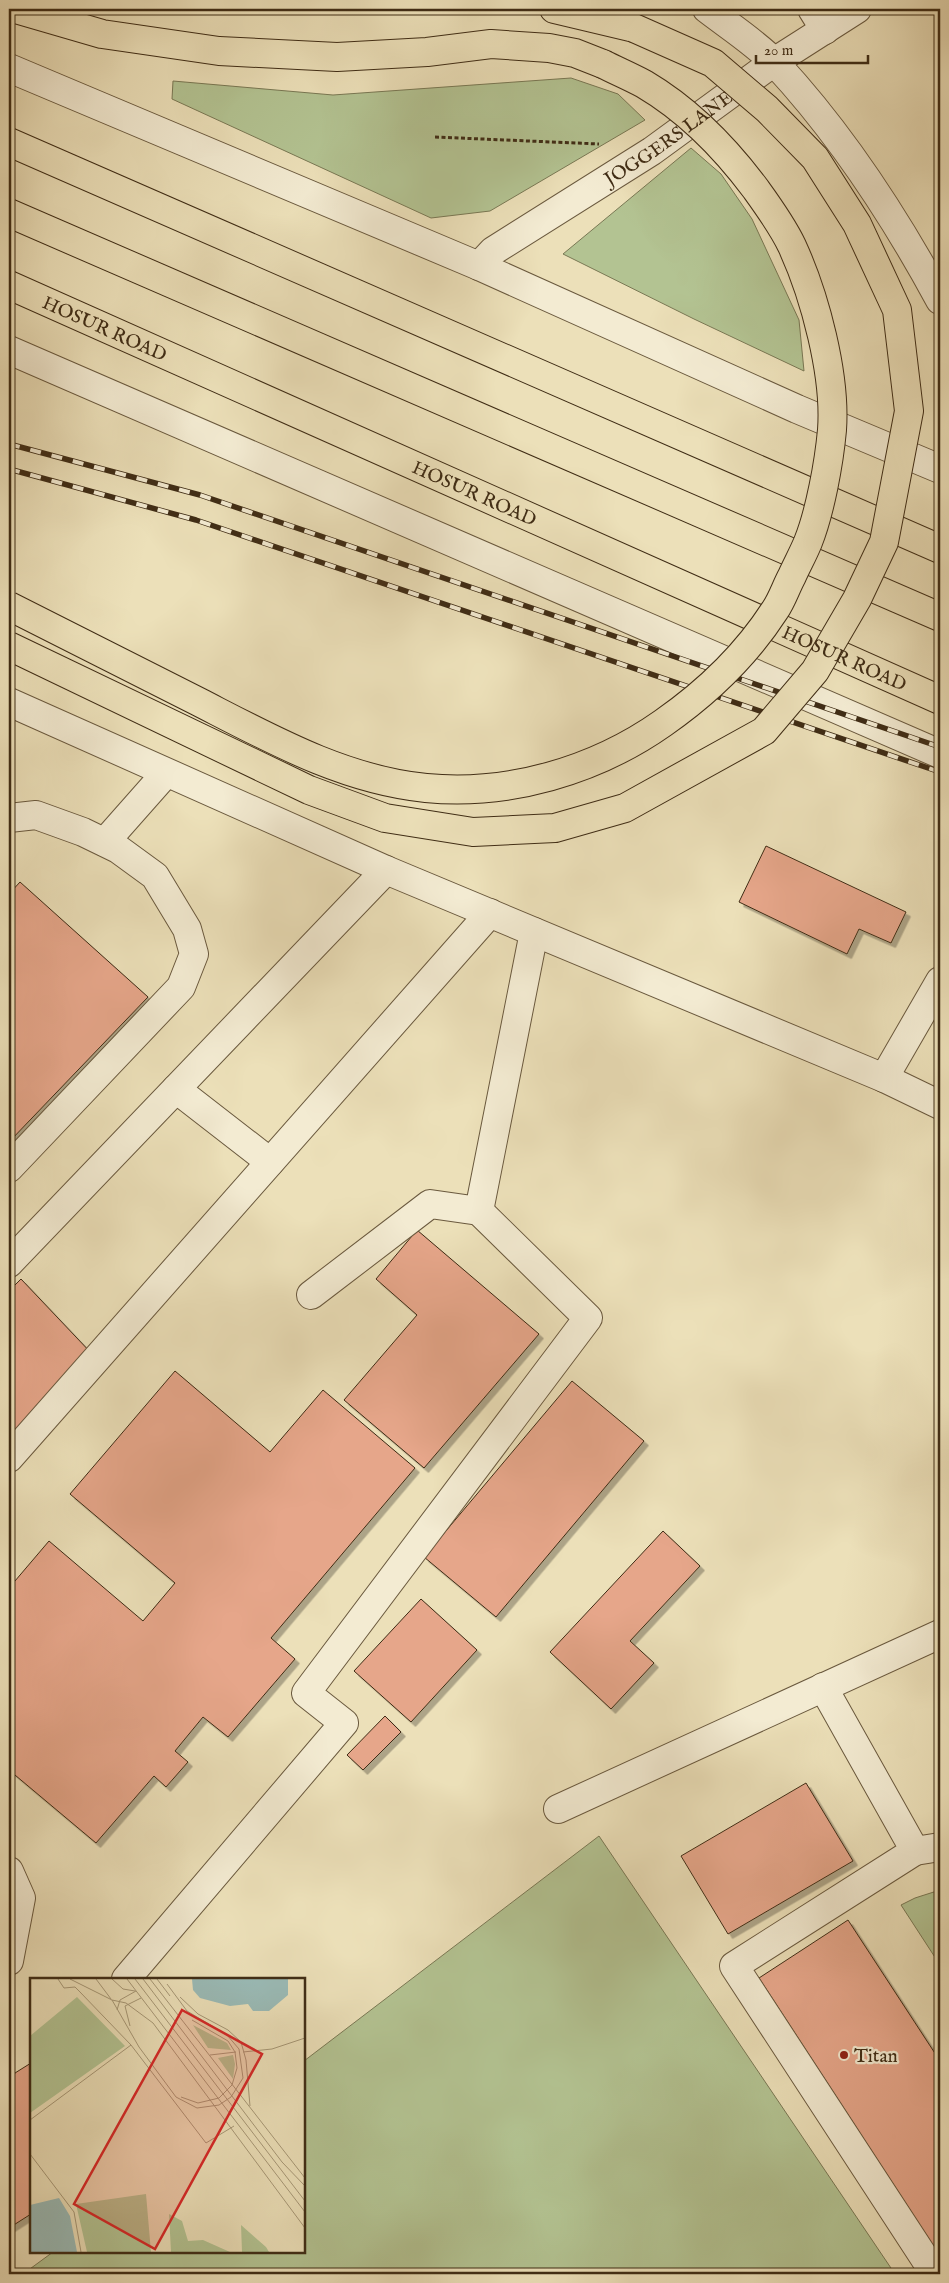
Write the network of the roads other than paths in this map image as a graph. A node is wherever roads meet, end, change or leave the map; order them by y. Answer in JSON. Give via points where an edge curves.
{"nodes":[{"id":1,"x":16,"y":9,"type":"edge"},
{"id":2,"x":554,"y":9,"type":"edge"},
{"id":3,"x":707,"y":9,"type":"edge"},
{"id":4,"x":857,"y":9,"type":"edge"},
{"id":5,"x":818,"y":19,"type":"edge"},
{"id":6,"x":774,"y":62,"type":"junction"},
{"id":7,"x":9,"y":68,"type":"edge"},
{"id":8,"x":9,"y":142,"type":"edge"},
{"id":9,"x":17,"y":217,"type":"edge"},
{"id":10,"x":479,"y":266,"type":"junction"},
{"id":11,"x":9,"y":285,"type":"edge"},
{"id":12,"x":940,"y":300,"type":"edge"},
{"id":13,"x":9,"y":350,"type":"edge"},
{"id":14,"x":940,"y":469,"type":"edge"},
{"id":15,"x":940,"y":549,"type":"edge"},
{"id":16,"x":9,"y":606,"type":"edge"},
{"id":17,"x":940,"y":617,"type":"edge"},
{"id":18,"x":9,"y":646,"type":"edge"},
{"id":19,"x":940,"y":700,"type":"edge"},
{"id":20,"x":9,"y":702,"type":"edge"},
{"id":21,"x":940,"y":754,"type":"edge"},
{"id":22,"x":166,"y":773,"type":"junction"},
{"id":23,"x":9,"y":818,"type":"edge"},
{"id":24,"x":105,"y":842,"type":"junction"},
{"id":25,"x":386,"y":870,"type":"junction"},
{"id":26,"x":490,"y":913,"type":"junction"},
{"id":27,"x":534,"y":932,"type":"junction"},
{"id":28,"x":940,"y":981,"type":"edge"},
{"id":29,"x":884,"y":1078,"type":"junction"},
{"id":30,"x":176,"y":1089,"type":"junction"},
{"id":31,"x":940,"y":1105,"type":"edge"},
{"id":32,"x":270,"y":1162,"type":"junction"},
{"id":33,"x":9,"y":1168,"type":"edge"},
{"id":34,"x":479,"y":1211,"type":"junction"},
{"id":35,"x":9,"y":1263,"type":"edge"},
{"id":36,"x":311,"y":1295,"type":"dead end"},
{"id":37,"x":9,"y":1458,"type":"edge"},
{"id":38,"x":940,"y":1634,"type":"edge"},
{"id":39,"x":824,"y":1687,"type":"junction"},
{"id":40,"x":558,"y":1808,"type":"dead end"},
{"id":41,"x":928,"y":1849,"type":"edge"},
{"id":42,"x":9,"y":1871,"type":"edge"},
{"id":43,"x":9,"y":1961,"type":"edge"},
{"id":44,"x":127,"y":1978,"type":"edge"},
{"id":45,"x":935,"y":2274,"type":"edge"}],
"edges":[{"from":1,"to":16,"type":"highway","bridge":true,"via":[[102,34],[219,51],[337,57],[427,52],[491,44],[549,48],[575,52],[646,85],[731,156],[761,196],[791,245],[815,308],[829,371],[832,428],[823,485],[809,539],[776,608],[746,650],[689,706],[649,733],[612,754],[528,783],[473,789],[428,788],[387,783],[339,768],[273,740]]},
{"from":2,"to":18,"type":"highway","bridge":true,"via":[[634,28],[713,63],[766,109],[815,158],[857,224],[898,310],[909,411],[884,542],[857,599],[815,671],[764,731],[625,808],[555,828],[473,832],[385,818],[309,790]]},
{"from":3,"to":6,"type":"street"},
{"from":4,"to":5,"type":"street","name":"JOGGERS LANE"},
{"from":5,"to":6,"type":"street","name":"JOGGERS LANE"},
{"from":6,"to":10,"type":"street","name":"JOGGERS LANE","via":[[652,151],[493,251]]},
{"from":6,"to":12,"type":"street","via":[[829,128],[900,229]]},
{"from":7,"to":10,"type":"street"},
{"from":8,"to":15,"type":"highway"},
{"from":9,"to":17,"type":"highway"},
{"from":10,"to":14,"type":"street","via":[[797,409]]},
{"from":11,"to":19,"type":"highway","name":"HOSUR ROAD"},
{"from":13,"to":21,"type":"street"},
{"from":20,"to":22,"type":"street"},
{"from":22,"to":24,"type":"street"},
{"from":22,"to":25,"type":"street"},
{"from":23,"to":24,"type":"street","via":[[36,815]]},
{"from":24,"to":33,"type":"street","via":[[155,876],[187,929],[194,954],[181,987]]},
{"from":25,"to":26,"type":"street"},
{"from":25,"to":30,"type":"street"},
{"from":26,"to":27,"type":"street"},
{"from":26,"to":32,"type":"street"},
{"from":27,"to":29,"type":"street"},
{"from":27,"to":34,"type":"street"},
{"from":28,"to":29,"type":"street"},
{"from":29,"to":31,"type":"street"},
{"from":30,"to":32,"type":"street"},
{"from":30,"to":35,"type":"street"},
{"from":32,"to":37,"type":"street"},
{"from":34,"to":36,"type":"street","via":[[430,1204]]},
{"from":34,"to":44,"type":"street","via":[[588,1318],[306,1693],[344,1723]]},
{"from":38,"to":39,"type":"street"},
{"from":39,"to":40,"type":"street"},
{"from":39,"to":41,"type":"street"},
{"from":41,"to":45,"type":"street","via":[[734,1966]]},
{"from":42,"to":43,"type":"street","via":[[21,1898]]}]}
